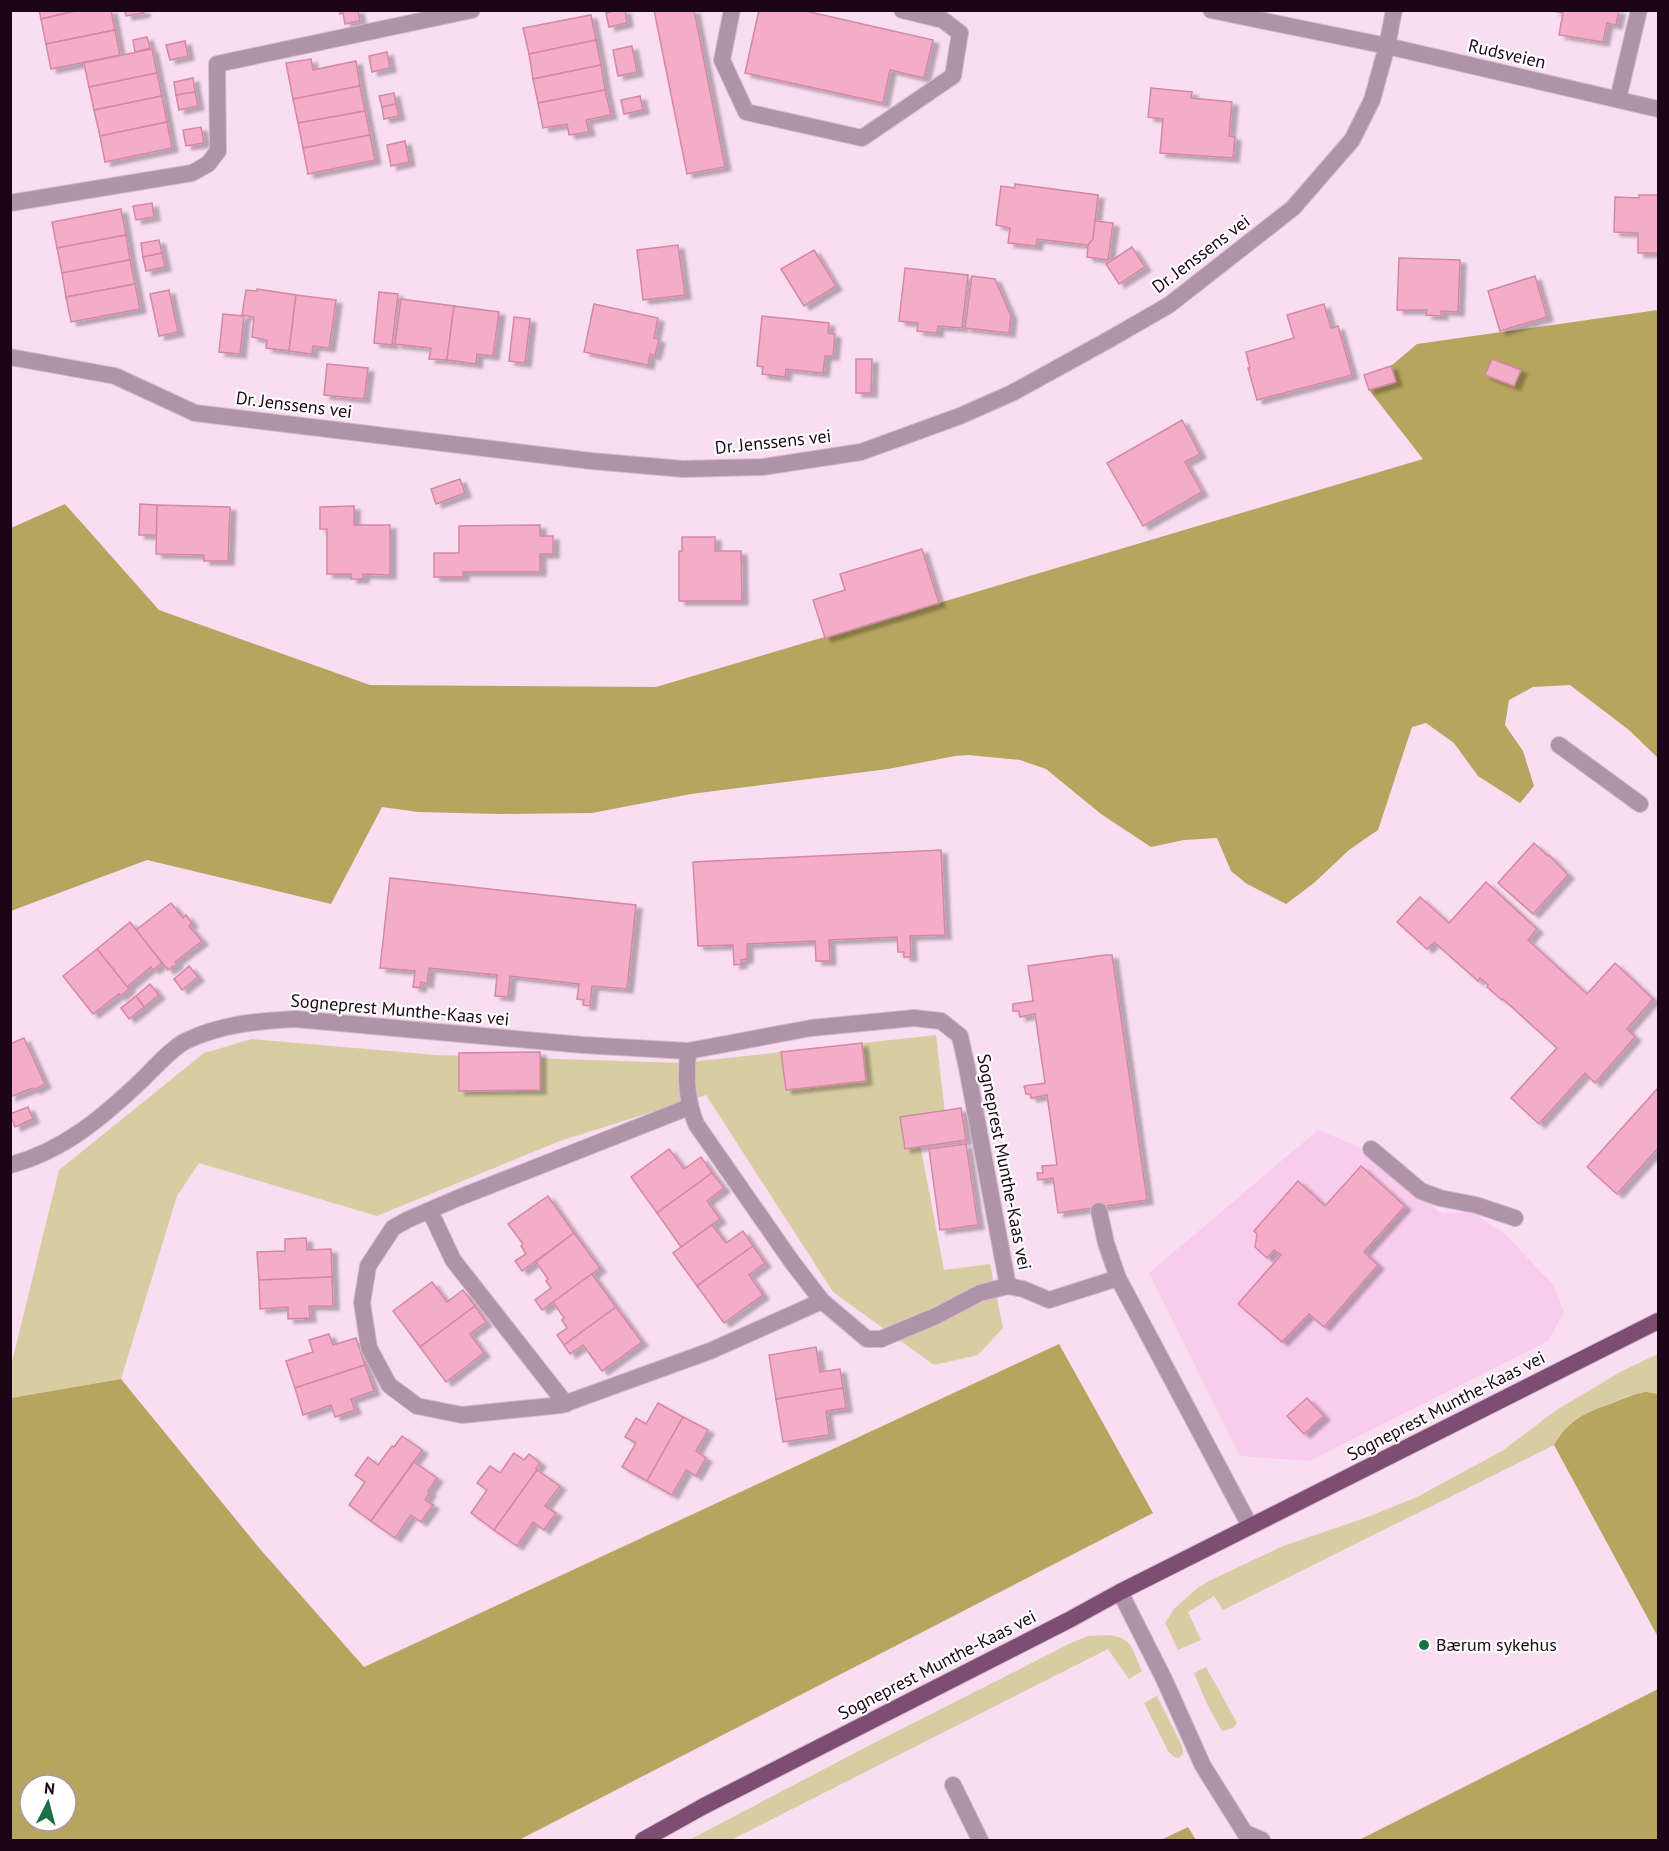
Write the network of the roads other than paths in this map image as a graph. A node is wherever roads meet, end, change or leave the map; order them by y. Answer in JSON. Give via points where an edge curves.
{"nodes":[{"id":1,"x":472,"y":10,"type":"edge"},
{"id":2,"x":732,"y":10,"type":"edge"},
{"id":3,"x":902,"y":10,"type":"edge"},
{"id":4,"x":1211,"y":10,"type":"edge"},
{"id":5,"x":1394,"y":10,"type":"edge"},
{"id":6,"x":1639,"y":10,"type":"edge"},
{"id":7,"x":1387,"y":46,"type":"junction"},
{"id":8,"x":1618,"y":99,"type":"junction"},
{"id":9,"x":1659,"y":109,"type":"edge"},
{"id":10,"x":10,"y":203,"type":"edge"},
{"id":11,"x":10,"y":357,"type":"edge"},
{"id":12,"x":1559,"y":745,"type":"dead end"},
{"id":13,"x":1640,"y":804,"type":"dead end"},
{"id":14,"x":688,"y":1051,"type":"junction"},
{"id":15,"x":689,"y":1107,"type":"junction"},
{"id":16,"x":1371,"y":1149,"type":"dead end"},
{"id":17,"x":10,"y":1165,"type":"edge"},
{"id":18,"x":1099,"y":1210,"type":"dead end"},
{"id":19,"x":430,"y":1211,"type":"junction"},
{"id":20,"x":1515,"y":1218,"type":"dead end"},
{"id":21,"x":1118,"y":1278,"type":"junction"},
{"id":22,"x":1008,"y":1287,"type":"junction"},
{"id":23,"x":822,"y":1301,"type":"junction"},
{"id":24,"x":1659,"y":1320,"type":"edge"},
{"id":25,"x":566,"y":1404,"type":"junction"},
{"id":26,"x":1250,"y":1526,"type":"junction"},
{"id":27,"x":1120,"y":1592,"type":"junction"},
{"id":28,"x":953,"y":1785,"type":"dead end"},
{"id":29,"x":1262,"y":1839,"type":"edge"},
{"id":30,"x":643,"y":1840,"type":"edge"},
{"id":31,"x":980,"y":1840,"type":"edge"}],
"edges":[{"from":1,"to":10,"type":"street","via":[[217,64],[218,151],[208,164],[192,173]]},
{"from":2,"to":3,"type":"street","via":[[722,60],[746,112],[862,138],[953,76],[960,33],[943,20]]},
{"from":4,"to":7,"type":"street","name":"Rudsveien"},
{"from":5,"to":7,"type":"street"},
{"from":6,"to":8,"type":"street"},
{"from":7,"to":8,"type":"street","name":"Rudsveien"},
{"from":7,"to":11,"type":"street","name":"Dr. Jenssens vei","via":[[1372,100],[1352,140],[1293,208],[1169,306],[1012,393],[861,452],[762,467],[683,470],[591,461],[195,413],[115,376]]},
{"from":8,"to":9,"type":"street","name":"Rudsveien"},
{"from":12,"to":13,"type":"street"},
{"from":14,"to":15,"type":"street","name":"Sogneprest Munthe-Kaas vei"},
{"from":14,"to":17,"type":"street","name":"Sogneprest Munthe-Kaas vei","via":[[295,1019],[250,1022],[222,1027],[185,1041],[111,1109],[63,1144]]},
{"from":14,"to":22,"type":"street","name":"Sogneprest Munthe-Kaas vei","via":[[811,1028],[914,1018],[941,1021],[960,1036]]},
{"from":15,"to":19,"type":"street"},
{"from":15,"to":23,"type":"street","name":"Sogneprest Munthe-Kaas vei","via":[[696,1124]]},
{"from":16,"to":20,"type":"street","via":[[1421,1191]]},
{"from":18,"to":21,"type":"street"},
{"from":19,"to":25,"type":"street","via":[[453,1260]]},
{"from":19,"to":25,"type":"street","via":[[393,1228],[368,1266],[362,1303],[369,1348],[389,1385],[417,1406],[462,1415]]},
{"from":21,"to":22,"type":"street","name":"Sogneprest Munthe-Kaas vei","via":[[1049,1300]]},
{"from":21,"to":26,"type":"street"},
{"from":22,"to":23,"type":"street","name":"Sogneprest Munthe-Kaas vei","via":[[980,1293],[881,1340],[867,1339]]},
{"from":23,"to":25,"type":"street","via":[[710,1351]]},
{"from":24,"to":26,"type":"main road","name":"Sogneprest Munthe-Kaas vei"},
{"from":26,"to":27,"type":"main road","name":"Sogneprest Munthe-Kaas vei"},
{"from":27,"to":29,"type":"street","via":[[1203,1766],[1245,1833]]},
{"from":27,"to":30,"type":"main road","name":"Sogneprest Munthe-Kaas vei"},
{"from":28,"to":31,"type":"street"}]}
